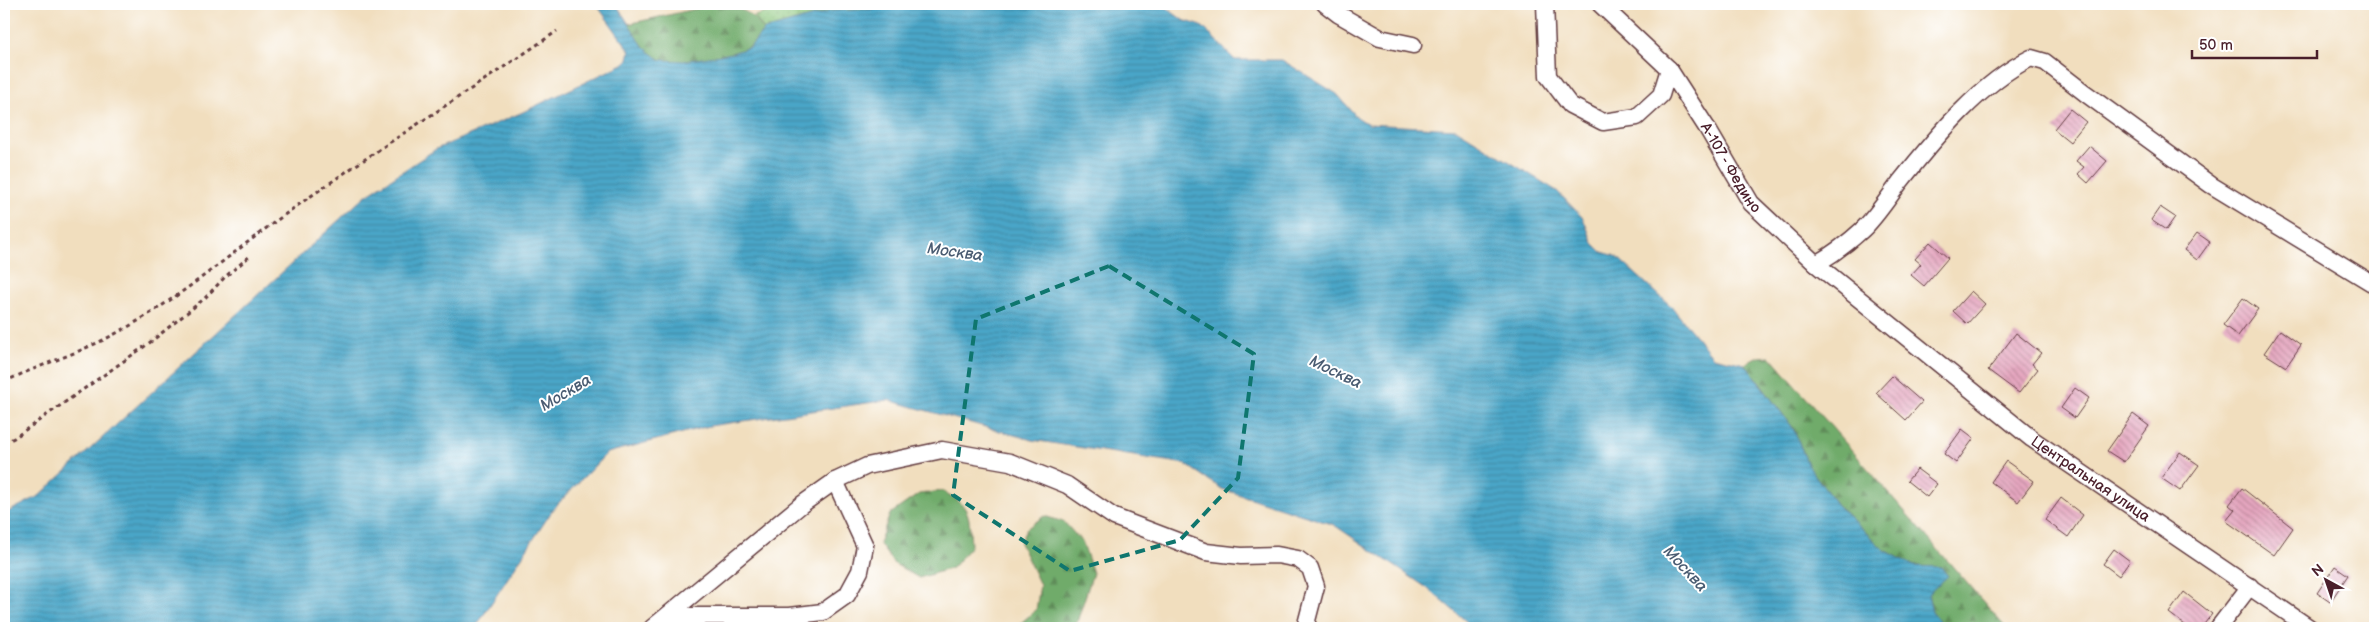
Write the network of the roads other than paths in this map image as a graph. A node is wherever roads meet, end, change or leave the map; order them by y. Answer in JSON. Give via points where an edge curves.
{"nodes":[{"id":1,"x":1325,"y":4,"type":"edge"},
{"id":2,"x":1545,"y":4,"type":"edge"},
{"id":3,"x":1600,"y":4,"type":"edge"},
{"id":4,"x":1413,"y":45,"type":"dead end"},
{"id":5,"x":1669,"y":69,"type":"junction"},
{"id":6,"x":1816,"y":264,"type":"junction"},
{"id":7,"x":2375,"y":285,"type":"edge"},
{"id":8,"x":1879,"y":317,"type":"joint"},
{"id":9,"x":835,"y":481,"type":"junction"},
{"id":10,"x":2250,"y":586,"type":"junction"},
{"id":11,"x":667,"y":616,"type":"junction"},
{"id":12,"x":652,"y":628,"type":"edge"},
{"id":13,"x":1305,"y":628,"type":"edge"},
{"id":14,"x":2218,"y":628,"type":"edge"},
{"id":15,"x":2310,"y":628,"type":"edge"}],
"edges":[{"from":1,"to":4,"type":"street","via":[[1380,38]]},
{"from":2,"to":5,"type":"street","via":[[1548,76],[1570,104],[1603,122],[1637,117],[1661,94]]},
{"from":3,"to":5,"type":"street","name":"А-107 - Федино"},
{"from":5,"to":6,"type":"street","name":"А-107 - Федино","via":[[1751,203]]},
{"from":6,"to":7,"type":"street","via":[[1864,229],[1902,180],[1980,93],[2010,68],[2031,58],[2046,62],[2211,185]]},
{"from":6,"to":8,"type":"street","name":"А-107 - Федино"},
{"from":8,"to":10,"type":"street","name":"Центральная улица","via":[[2032,439]]},
{"from":9,"to":11,"type":"street"},
{"from":9,"to":11,"type":"street","via":[[865,546],[860,571],[847,595],[823,612],[790,616]]},
{"from":9,"to":13,"type":"street","via":[[867,466],[942,450],[1010,462],[1067,485],[1114,517],[1206,552],[1298,559],[1310,568],[1316,586]]},
{"from":10,"to":14,"type":"street"},
{"from":10,"to":15,"type":"street","name":"Центральная улица"},
{"from":11,"to":12,"type":"street"}]}
